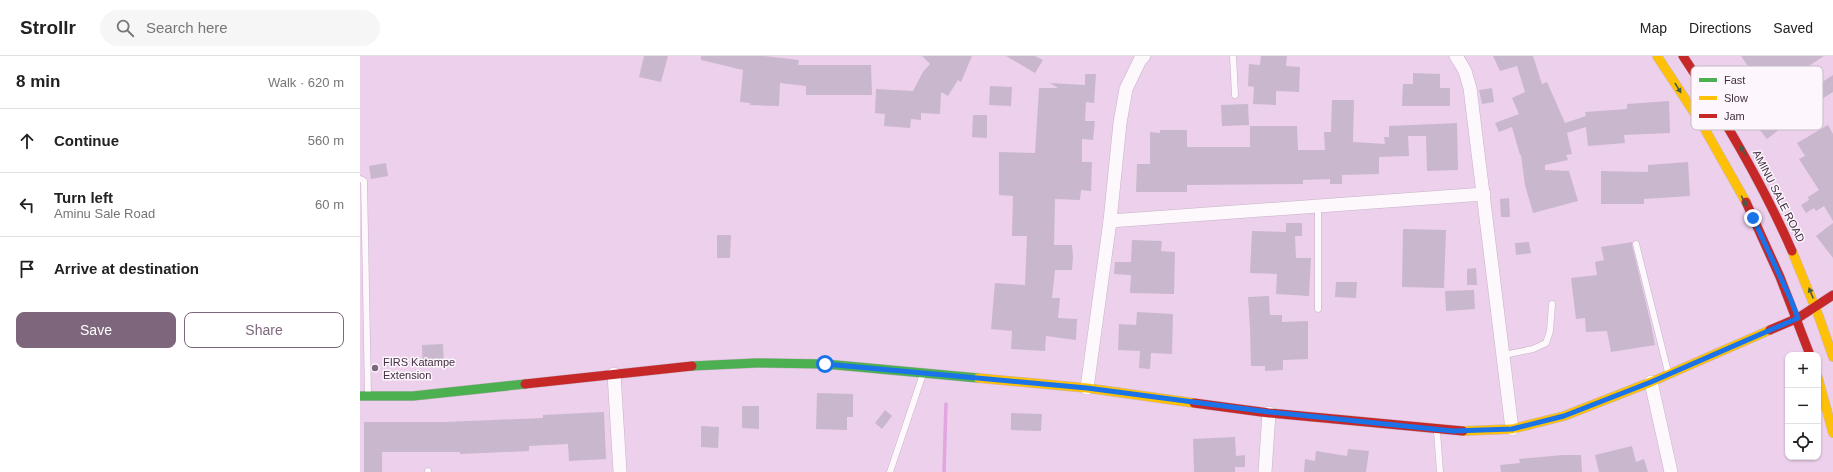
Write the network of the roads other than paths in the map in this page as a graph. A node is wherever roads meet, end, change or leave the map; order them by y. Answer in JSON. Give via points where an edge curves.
{"nodes":[{"id":1,"x":1144,"y":56,"type":"edge"},
{"id":2,"x":1233,"y":56,"type":"edge"},
{"id":3,"x":1456,"y":56,"type":"edge"},
{"id":4,"x":1657,"y":56,"type":"edge"},
{"id":5,"x":1683,"y":56,"type":"edge"},
{"id":6,"x":1691,"y":67,"type":"edge"},
{"id":7,"x":1235,"y":95,"type":"dead end"},
{"id":8,"x":1691,"y":109,"type":"edge"},
{"id":9,"x":1705,"y":130,"type":"edge"},
{"id":10,"x":1730,"y":130,"type":"edge"},
{"id":11,"x":360,"y":179,"type":"edge"},
{"id":12,"x":1484,"y":194,"type":"junction"},
{"id":13,"x":1318,"y":206,"type":"junction"},
{"id":14,"x":362,"y":208,"type":"edge"},
{"id":15,"x":1110,"y":221,"type":"junction"},
{"id":16,"x":1636,"y":244,"type":"dead end"},
{"id":17,"x":363,"y":247,"type":"edge"},
{"id":18,"x":363,"y":281,"type":"edge"},
{"id":19,"x":1833,"y":295,"type":"edge"},
{"id":20,"x":1552,"y":304,"type":"dead end"},
{"id":21,"x":1817,"y":307,"type":"junction"},
{"id":22,"x":1318,"y":309,"type":"dead end"},
{"id":23,"x":1798,"y":318,"type":"junction"},
{"id":24,"x":1809,"y":352,"type":"edge"},
{"id":25,"x":360,"y":355,"type":"edge"},
{"id":26,"x":367,"y":355,"type":"junction"},
{"id":27,"x":1504,"y":355,"type":"junction"},
{"id":28,"x":1833,"y":357,"type":"edge"},
{"id":29,"x":923,"y":373,"type":"junction"},
{"id":30,"x":614,"y":374,"type":"junction"},
{"id":31,"x":1669,"y":375,"type":"junction"},
{"id":32,"x":1651,"y":382,"type":"junction"},
{"id":33,"x":1087,"y":388,"type":"junction"},
{"id":34,"x":1821,"y":388,"type":"edge"},
{"id":35,"x":364,"y":396,"type":"edge"},
{"id":36,"x":1269,"y":412,"type":"junction"},
{"id":37,"x":1512,"y":429,"type":"junction"},
{"id":38,"x":1437,"y":430,"type":"junction"},
{"id":39,"x":1833,"y":433,"type":"edge"},
{"id":40,"x":620,"y":472,"type":"edge"},
{"id":41,"x":890,"y":472,"type":"edge"},
{"id":42,"x":1265,"y":472,"type":"edge"},
{"id":43,"x":1440,"y":472,"type":"edge"},
{"id":44,"x":1671,"y":472,"type":"edge"}],
"edges":[{"from":1,"to":15,"type":"street","via":[[1126,89]]},
{"from":2,"to":7,"type":"lane"},
{"from":3,"to":12,"type":"street","via":[[1465,71],[1470,88]]},
{"from":4,"to":8,"type":"street","one_way":true},
{"from":6,"to":5,"type":"street","name":"AMINU SALE ROAD","one_way":true},
{"from":9,"to":23,"type":"street","one_way":true,"via":[[1753,218]]},
{"from":21,"to":10,"type":"street","name":"AMINU SALE ROAD","one_way":true,"via":[[1757,177]]},
{"from":11,"to":14,"type":"lane","via":[[364,181]]},
{"from":12,"to":13,"type":"street"},
{"from":12,"to":27,"type":"street"},
{"from":13,"to":15,"type":"street"},
{"from":13,"to":22,"type":"lane"},
{"from":14,"to":17,"type":"lane"},
{"from":15,"to":33,"type":"street"},
{"from":16,"to":31,"type":"lane"},
{"from":17,"to":18,"type":"lane"},
{"from":18,"to":26,"type":"lane"},
{"from":19,"to":21,"type":"street"},
{"from":20,"to":27,"type":"lane","via":[[1550,331],[1546,343]]},
{"from":21,"to":23,"type":"street"},
{"from":21,"to":28,"type":"street","name":"AMINU SALE ROAD"},
{"from":23,"to":24,"type":"street"},
{"from":23,"to":31,"type":"street"},
{"from":25,"to":26,"type":"lane"},
{"from":26,"to":35,"type":"lane"},
{"from":27,"to":37,"type":"street"},
{"from":29,"to":30,"type":"street","via":[[825,364],[756,362]]},
{"from":29,"to":33,"type":"street"},
{"from":29,"to":41,"type":"lane"},
{"from":30,"to":35,"type":"street","via":[[413,396]]},
{"from":30,"to":40,"type":"street"},
{"from":31,"to":32,"type":"street"},
{"from":32,"to":37,"type":"street","via":[[1564,416]]},
{"from":32,"to":44,"type":"street"},
{"from":33,"to":36,"type":"street"},
{"from":34,"to":39,"type":"street"},
{"from":36,"to":38,"type":"street"},
{"from":36,"to":42,"type":"street"},
{"from":37,"to":38,"type":"street"},
{"from":38,"to":43,"type":"lane"}]}
